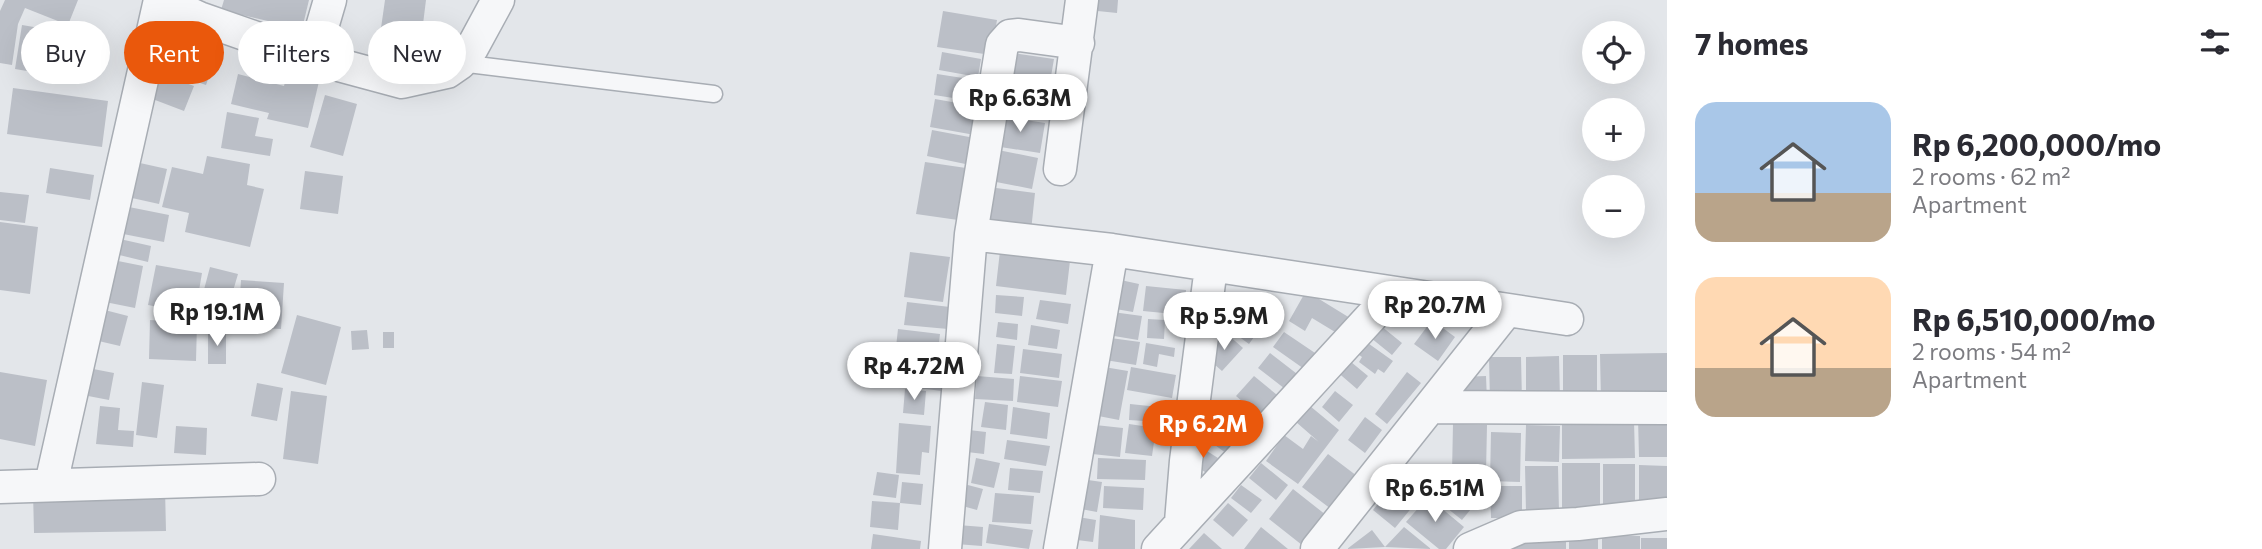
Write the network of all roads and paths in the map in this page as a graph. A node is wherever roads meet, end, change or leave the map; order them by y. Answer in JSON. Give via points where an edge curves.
{"nodes":[{"id":1,"x":160,"y":0,"type":"edge"},
{"id":2,"x":330,"y":0,"type":"edge"},
{"id":3,"x":498,"y":0,"type":"edge"},
{"id":4,"x":1082,"y":0,"type":"edge"},
{"id":5,"x":201,"y":9,"type":"edge"},
{"id":6,"x":324,"y":21,"type":"edge"},
{"id":7,"x":238,"y":25,"type":"edge"},
{"id":8,"x":1079,"y":43,"type":"junction"},
{"id":9,"x":466,"y":56,"type":"edge"},
{"id":10,"x":466,"y":64,"type":"edge"},
{"id":11,"x":714,"y":94,"type":"dead end"},
{"id":12,"x":1060,"y":169,"type":"dead end"},
{"id":13,"x":971,"y":234,"type":"junction"},
{"id":14,"x":1112,"y":250,"type":"junction"},
{"id":15,"x":1211,"y":267,"type":"junction"},
{"id":16,"x":1393,"y":293,"type":"junction"},
{"id":17,"x":1507,"y":310,"type":"junction"},
{"id":18,"x":1567,"y":319,"type":"dead end"},
{"id":19,"x":1430,"y":407,"type":"junction"},
{"id":20,"x":1667,"y":408,"type":"edge"},
{"id":21,"x":258,"y":479,"type":"dead end"},
{"id":22,"x":51,"y":484,"type":"junction"},
{"id":23,"x":0,"y":487,"type":"edge"},
{"id":24,"x":1667,"y":514,"type":"edge"},
{"id":25,"x":1181,"y":522,"type":"junction"},
{"id":26,"x":945,"y":549,"type":"edge"},
{"id":27,"x":1060,"y":549,"type":"edge"},
{"id":28,"x":1158,"y":549,"type":"edge"},
{"id":29,"x":1317,"y":549,"type":"edge"},
{"id":30,"x":1470,"y":549,"type":"edge"}],
"edges":[{"from":1,"to":5,"type":"street"},
{"from":1,"to":22,"type":"street"},
{"from":2,"to":6,"type":"street"},
{"from":3,"to":9,"type":"street"},
{"from":4,"to":8,"type":"street"},
{"from":5,"to":7,"type":"street"},
{"from":8,"to":12,"type":"street"},
{"from":8,"to":13,"type":"street","via":[[1019,35],[1010,36],[1002,45]]},
{"from":10,"to":11,"type":"lane"},
{"from":13,"to":14,"type":"street"},
{"from":13,"to":26,"type":"street"},
{"from":14,"to":15,"type":"street"},
{"from":14,"to":27,"type":"street"},
{"from":15,"to":16,"type":"street"},
{"from":15,"to":25,"type":"street"},
{"from":16,"to":17,"type":"street"},
{"from":16,"to":25,"type":"street"},
{"from":17,"to":18,"type":"street"},
{"from":17,"to":19,"type":"street"},
{"from":19,"to":20,"type":"street"},
{"from":19,"to":29,"type":"street"},
{"from":21,"to":22,"type":"street"},
{"from":22,"to":23,"type":"street"},
{"from":24,"to":30,"type":"street","via":[[1521,527]]},
{"from":25,"to":28,"type":"street"}]}
